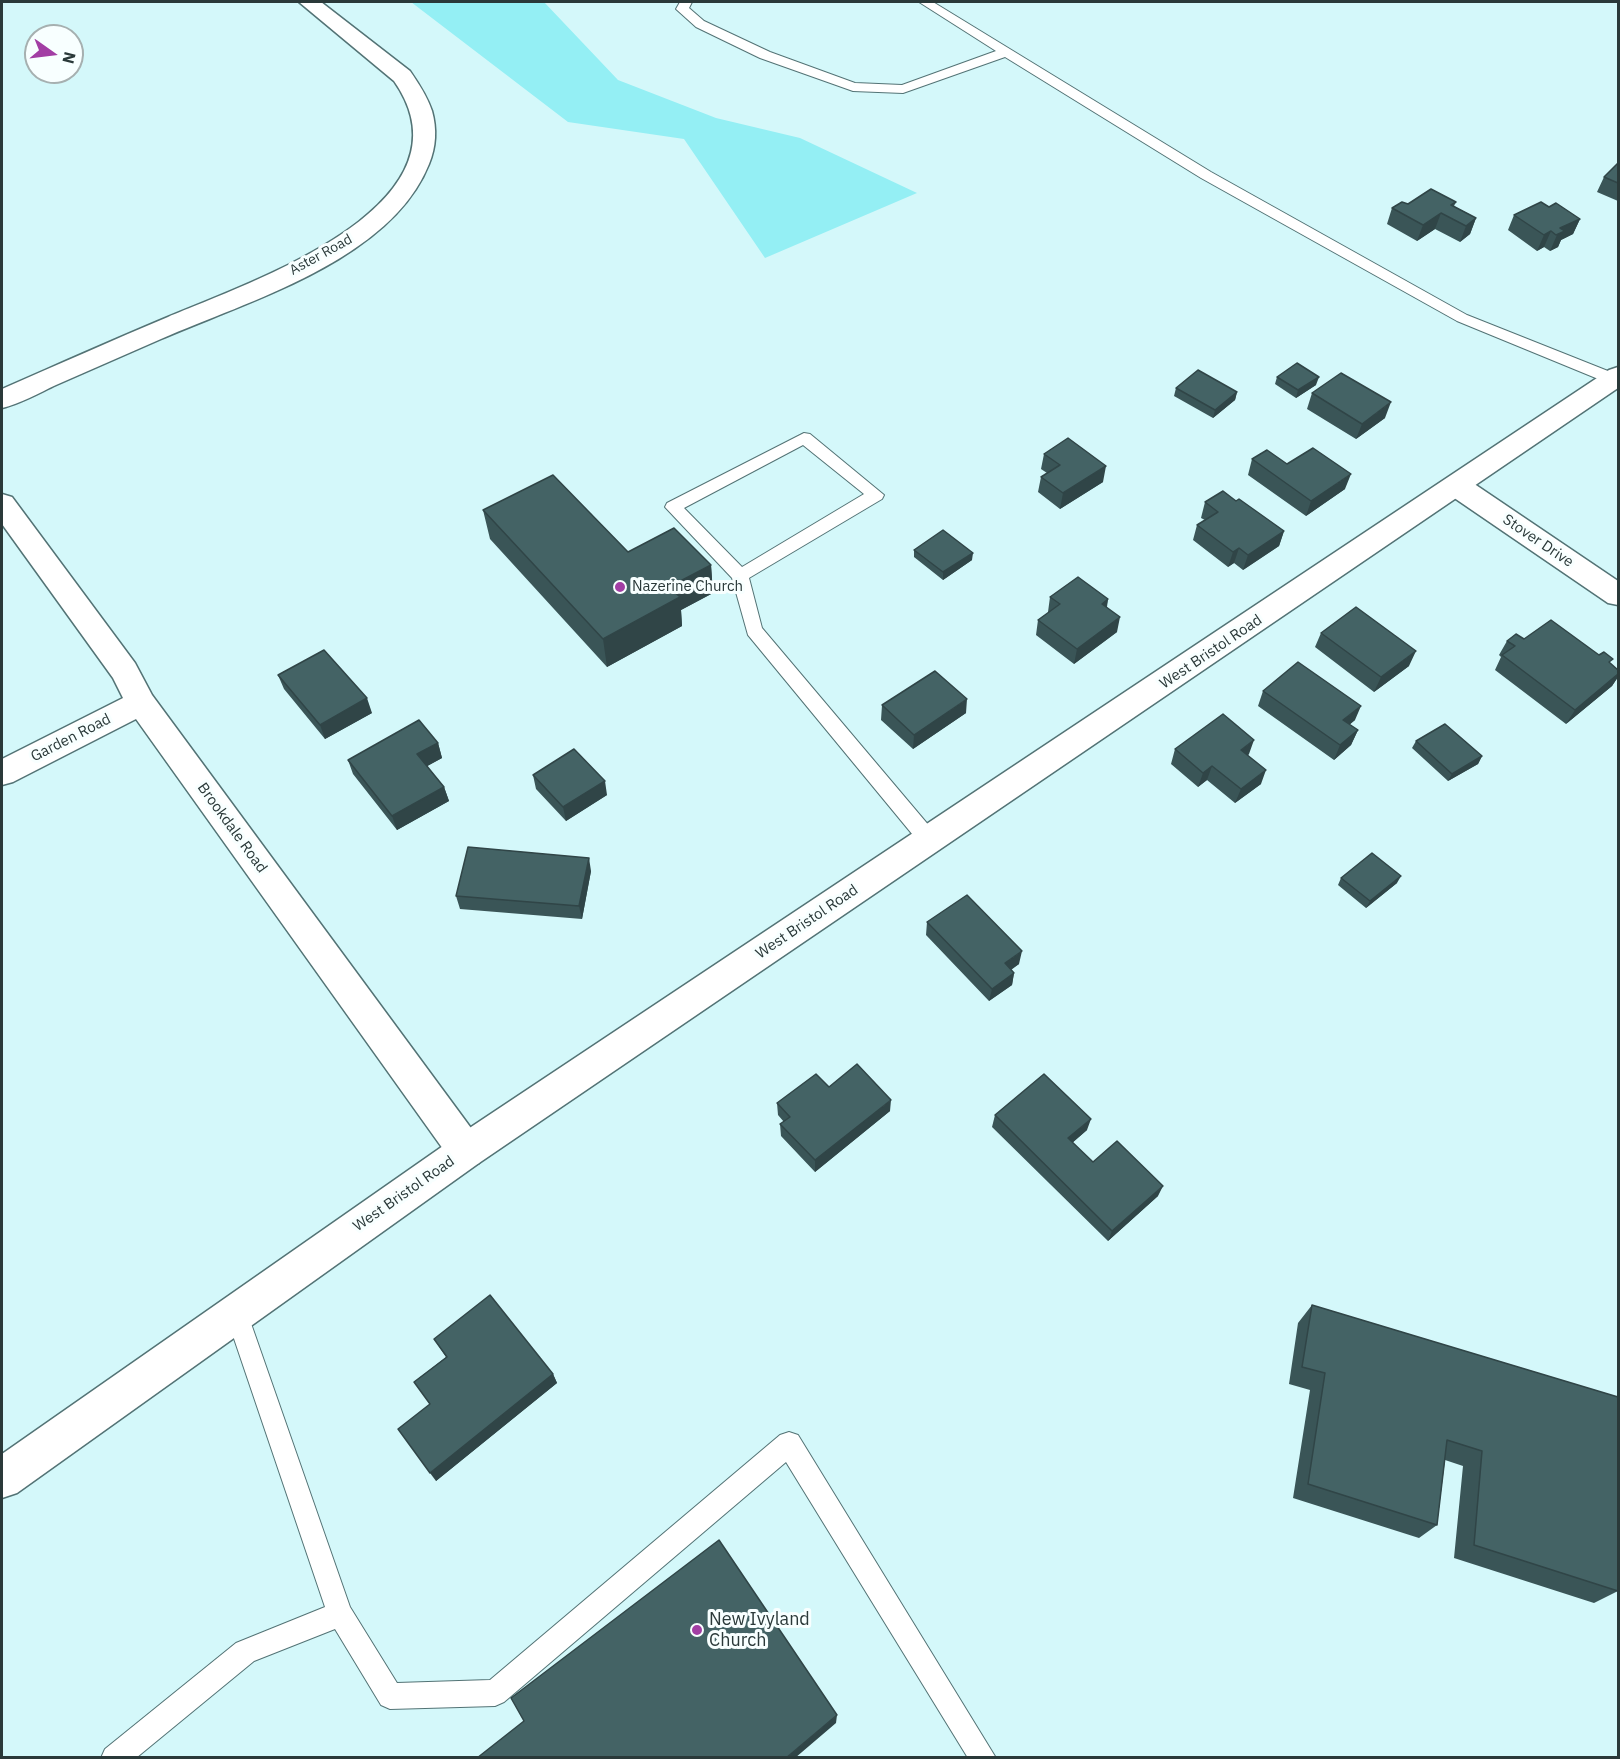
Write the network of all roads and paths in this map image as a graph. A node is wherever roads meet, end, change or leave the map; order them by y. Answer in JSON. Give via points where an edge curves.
{"nodes":[{"id":1,"x":309,"y":2,"type":"edge"},
{"id":2,"x":686,"y":2,"type":"edge"},
{"id":3,"x":926,"y":2,"type":"edge"},
{"id":4,"x":1007,"y":52,"type":"junction"},
{"id":5,"x":1616,"y":378,"type":"edge"},
{"id":6,"x":2,"y":399,"type":"edge"},
{"id":7,"x":1457,"y":486,"type":"junction"},
{"id":8,"x":2,"y":504,"type":"edge"},
{"id":9,"x":740,"y":576,"type":"junction"},
{"id":10,"x":1618,"y":595,"type":"edge"},
{"id":11,"x":141,"y":703,"type":"junction"},
{"id":12,"x":2,"y":773,"type":"edge"},
{"id":13,"x":929,"y":840,"type":"junction"},
{"id":14,"x":466,"y":1151,"type":"junction"},
{"id":15,"x":236,"y":1312,"type":"junction"},
{"id":16,"x":2,"y":1478,"type":"edge"},
{"id":17,"x":340,"y":1614,"type":"junction"},
{"id":18,"x":114,"y":1758,"type":"edge"},
{"id":19,"x":983,"y":1758,"type":"edge"}],
"edges":[{"from":1,"to":6,"type":"street","name":"Aster Road","via":[[402,76],[414,92],[424,118],[425,137],[420,163],[404,191],[364,230],[312,263]]},
{"from":2,"to":4,"type":"lane","via":[[682,9],[700,24],[765,55],[853,87],[903,89]]},
{"from":3,"to":4,"type":"lane"},
{"from":4,"to":5,"type":"lane","via":[[1206,175],[1462,318]]},
{"from":5,"to":7,"type":"street","name":"West Bristol Road"},
{"from":7,"to":10,"type":"street","name":"Stover Drive"},
{"from":7,"to":13,"type":"street","name":"West Bristol Road"},
{"from":8,"to":11,"type":"street","name":"Brookdale Road","via":[[124,671]]},
{"from":9,"to":9,"type":"lane","via":[[847,512],[876,495],[804,438],[673,507]]},
{"from":9,"to":13,"type":"lane","via":[[754,630]]},
{"from":11,"to":12,"type":"street","name":"Garden Road"},
{"from":11,"to":14,"type":"street","name":"Brookdale Road"},
{"from":13,"to":14,"type":"street","name":"West Bristol Road"},
{"from":14,"to":15,"type":"street","name":"West Bristol Road"},
{"from":15,"to":16,"type":"street","name":"West Bristol Road"},
{"from":15,"to":17,"type":"lane"},
{"from":17,"to":18,"type":"lane","via":[[245,1652]]},
{"from":17,"to":19,"type":"lane","via":[[390,1696],[495,1693],[789,1444]]}]}
